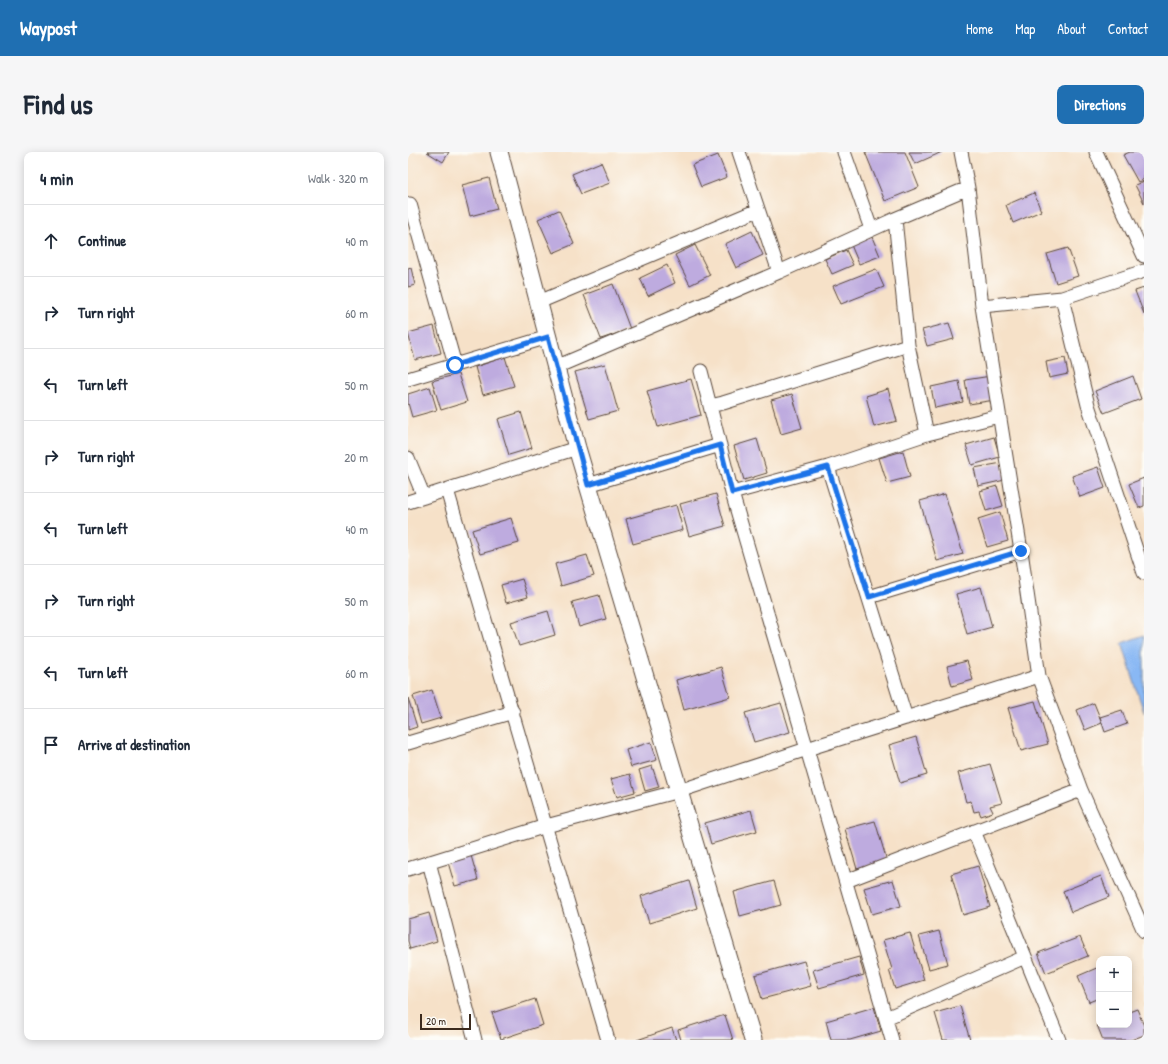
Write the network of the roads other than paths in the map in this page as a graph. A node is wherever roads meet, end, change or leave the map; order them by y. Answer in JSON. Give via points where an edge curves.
{"nodes":[{"id":1,"x":499,"y":152,"type":"edge"},
{"id":2,"x":739,"y":152,"type":"edge"},
{"id":3,"x":844,"y":152,"type":"edge"},
{"id":4,"x":961,"y":152,"type":"edge"},
{"id":5,"x":1096,"y":152,"type":"edge"},
{"id":6,"x":968,"y":188,"type":"junction"},
{"id":7,"x":410,"y":204,"type":"dead end"},
{"id":8,"x":758,"y":210,"type":"junction"},
{"id":9,"x":895,"y":219,"type":"junction"},
{"id":10,"x":871,"y":229,"type":"junction"},
{"id":11,"x":1144,"y":256,"type":"edge"},
{"id":12,"x":1144,"y":271,"type":"edge"},
{"id":13,"x":779,"y":272,"type":"junction"},
{"id":14,"x":1062,"y":298,"type":"junction"},
{"id":15,"x":539,"y":302,"type":"junction"},
{"id":16,"x":982,"y":306,"type":"junction"},
{"id":17,"x":548,"y":337,"type":"junction"},
{"id":18,"x":908,"y":345,"type":"junction"},
{"id":19,"x":455,"y":365,"type":"junction"},
{"id":20,"x":556,"y":367,"type":"junction"},
{"id":21,"x":701,"y":371,"type":"dead end"},
{"id":22,"x":408,"y":379,"type":"edge"},
{"id":23,"x":710,"y":406,"type":"junction"},
{"id":24,"x":1000,"y":416,"type":"junction"},
{"id":25,"x":927,"y":434,"type":"junction"},
{"id":26,"x":720,"y":445,"type":"junction"},
{"id":27,"x":577,"y":448,"type":"junction"},
{"id":28,"x":408,"y":458,"type":"edge"},
{"id":29,"x":828,"y":467,"type":"junction"},
{"id":30,"x":588,"y":485,"type":"junction"},
{"id":31,"x":447,"y":490,"type":"junction"},
{"id":32,"x":732,"y":493,"type":"junction"},
{"id":33,"x":424,"y":497,"type":"junction"},
{"id":34,"x":408,"y":502,"type":"edge"},
{"id":35,"x":1021,"y":551,"type":"junction"},
{"id":36,"x":1144,"y":573,"type":"edge"},
{"id":37,"x":869,"y":597,"type":"junction"},
{"id":38,"x":1039,"y":676,"type":"junction"},
{"id":39,"x":513,"y":712,"type":"junction"},
{"id":40,"x":906,"y":718,"type":"junction"},
{"id":41,"x":408,"y":743,"type":"edge"},
{"id":42,"x":807,"y":749,"type":"junction"},
{"id":43,"x":1081,"y":790,"type":"junction"},
{"id":44,"x":679,"y":791,"type":"junction"},
{"id":45,"x":546,"y":826,"type":"junction"},
{"id":46,"x":974,"y":831,"type":"junction"},
{"id":47,"x":429,"y":862,"type":"junction"},
{"id":48,"x":408,"y":869,"type":"edge"},
{"id":49,"x":846,"y":881,"type":"junction"},
{"id":50,"x":1144,"y":931,"type":"edge"},
{"id":51,"x":1025,"y":957,"type":"junction"},
{"id":52,"x":886,"y":1018,"type":"junction"},
{"id":53,"x":475,"y":1040,"type":"edge"},
{"id":54,"x":608,"y":1040,"type":"edge"},
{"id":55,"x":753,"y":1040,"type":"edge"},
{"id":56,"x":892,"y":1040,"type":"edge"},
{"id":57,"x":1059,"y":1040,"type":"edge"}],
"edges":[{"from":1,"to":15,"type":"street"},
{"from":2,"to":8,"type":"street"},
{"from":3,"to":10,"type":"street"},
{"from":4,"to":6,"type":"street"},
{"from":5,"to":11,"type":"street"},
{"from":6,"to":9,"type":"street"},
{"from":6,"to":16,"type":"street"},
{"from":7,"to":19,"type":"street"},
{"from":8,"to":13,"type":"street"},
{"from":8,"to":15,"type":"street"},
{"from":9,"to":10,"type":"street"},
{"from":9,"to":18,"type":"street"},
{"from":10,"to":13,"type":"street"},
{"from":12,"to":14,"type":"street"},
{"from":13,"to":20,"type":"street"},
{"from":14,"to":16,"type":"street"},
{"from":14,"to":36,"type":"street","via":[[1088,405]]},
{"from":15,"to":17,"type":"street"},
{"from":16,"to":24,"type":"street"},
{"from":17,"to":19,"type":"street"},
{"from":17,"to":20,"type":"street"},
{"from":18,"to":23,"type":"street"},
{"from":18,"to":25,"type":"street"},
{"from":19,"to":22,"type":"street"},
{"from":20,"to":27,"type":"street"},
{"from":21,"to":23,"type":"street"},
{"from":23,"to":26,"type":"street"},
{"from":24,"to":25,"type":"street"},
{"from":24,"to":35,"type":"street"},
{"from":25,"to":29,"type":"street"},
{"from":26,"to":30,"type":"street"},
{"from":26,"to":32,"type":"street"},
{"from":27,"to":30,"type":"street"},
{"from":27,"to":31,"type":"street"},
{"from":28,"to":33,"type":"street"},
{"from":29,"to":32,"type":"street"},
{"from":29,"to":37,"type":"street"},
{"from":30,"to":44,"type":"street"},
{"from":31,"to":33,"type":"street"},
{"from":31,"to":39,"type":"street"},
{"from":32,"to":42,"type":"street"},
{"from":33,"to":34,"type":"street"},
{"from":35,"to":37,"type":"street"},
{"from":35,"to":38,"type":"street"},
{"from":37,"to":40,"type":"street"},
{"from":38,"to":40,"type":"street"},
{"from":38,"to":43,"type":"street"},
{"from":39,"to":41,"type":"street"},
{"from":39,"to":45,"type":"street"},
{"from":40,"to":42,"type":"street"},
{"from":42,"to":44,"type":"street"},
{"from":42,"to":49,"type":"street"},
{"from":43,"to":46,"type":"street"},
{"from":43,"to":50,"type":"street"},
{"from":44,"to":45,"type":"street"},
{"from":44,"to":55,"type":"street"},
{"from":45,"to":47,"type":"street"},
{"from":45,"to":54,"type":"street"},
{"from":46,"to":49,"type":"street"},
{"from":46,"to":51,"type":"street"},
{"from":47,"to":48,"type":"street"},
{"from":47,"to":53,"type":"street"},
{"from":49,"to":52,"type":"street"},
{"from":51,"to":52,"type":"street"},
{"from":51,"to":57,"type":"street"},
{"from":52,"to":56,"type":"street"}]}
